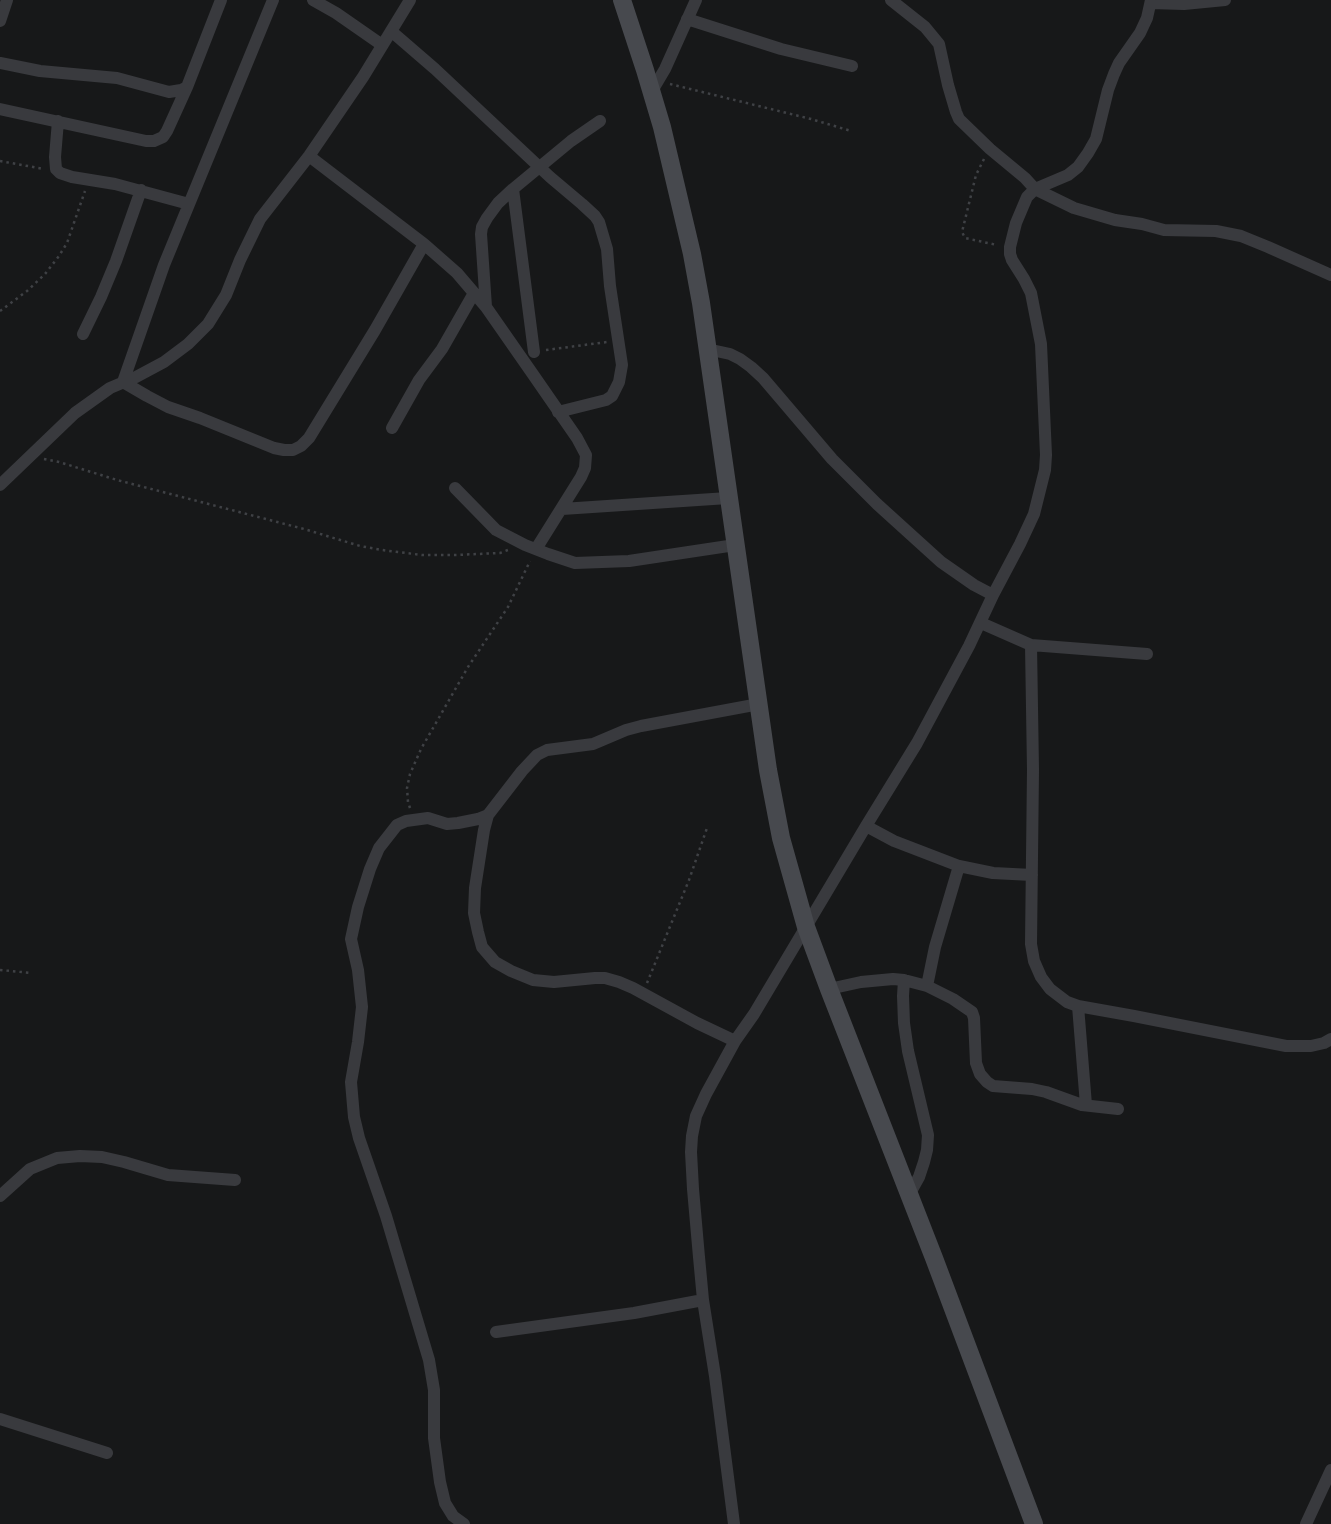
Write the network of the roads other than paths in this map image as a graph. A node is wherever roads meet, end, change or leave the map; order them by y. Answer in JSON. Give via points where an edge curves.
{"nodes":[{"id":1,"x":7,"y":0,"type":"edge"},
{"id":2,"x":221,"y":0,"type":"edge"},
{"id":3,"x":273,"y":0,"type":"edge"},
{"id":4,"x":313,"y":0,"type":"edge"},
{"id":5,"x":410,"y":0,"type":"edge"},
{"id":6,"x":622,"y":0,"type":"edge"},
{"id":7,"x":696,"y":0,"type":"edge"},
{"id":8,"x":891,"y":0,"type":"edge"},
{"id":9,"x":1225,"y":0,"type":"edge"},
{"id":10,"x":1151,"y":2,"type":"edge"},
{"id":11,"x":688,"y":19,"type":"junction"},
{"id":12,"x":0,"y":21,"type":"edge"},
{"id":13,"x":391,"y":31,"type":"junction"},
{"id":14,"x":382,"y":45,"type":"junction"},
{"id":15,"x":0,"y":63,"type":"edge"},
{"id":16,"x":852,"y":66,"type":"dead end"},
{"id":17,"x":656,"y":86,"type":"junction"},
{"id":18,"x":187,"y":87,"type":"junction"},
{"id":19,"x":0,"y":109,"type":"edge"},
{"id":20,"x":58,"y":121,"type":"junction"},
{"id":21,"x":600,"y":121,"type":"dead end"},
{"id":22,"x":309,"y":156,"type":"junction"},
{"id":23,"x":539,"y":167,"type":"junction"},
{"id":24,"x":513,"y":189,"type":"junction"},
{"id":25,"x":1035,"y":189,"type":"junction"},
{"id":26,"x":141,"y":190,"type":"junction"},
{"id":27,"x":189,"y":204,"type":"junction"},
{"id":28,"x":424,"y":244,"type":"junction"},
{"id":29,"x":1331,"y":275,"type":"edge"},
{"id":30,"x":474,"y":293,"type":"junction"},
{"id":31,"x":486,"y":307,"type":"junction"},
{"id":32,"x":83,"y":334,"type":"dead end"},
{"id":33,"x":707,"y":349,"type":"junction"},
{"id":34,"x":534,"y":352,"type":"road end"},
{"id":35,"x":123,"y":382,"type":"junction"},
{"id":36,"x":558,"y":412,"type":"junction"},
{"id":37,"x":392,"y":428,"type":"dead end"},
{"id":38,"x":0,"y":485,"type":"edge"},
{"id":39,"x":455,"y":488,"type":"dead end"},
{"id":40,"x":728,"y":498,"type":"junction"},
{"id":41,"x":562,"y":509,"type":"junction"},
{"id":42,"x":735,"y":545,"type":"junction"},
{"id":43,"x":531,"y":547,"type":"junction"},
{"id":44,"x":993,"y":595,"type":"junction"},
{"id":45,"x":980,"y":623,"type":"junction"},
{"id":46,"x":1031,"y":645,"type":"junction"},
{"id":47,"x":1147,"y":654,"type":"dead end"},
{"id":48,"x":759,"y":704,"type":"junction"},
{"id":49,"x":488,"y":815,"type":"junction"},
{"id":50,"x":866,"y":826,"type":"junction"},
{"id":51,"x":959,"y":866,"type":"junction"},
{"id":52,"x":1032,"y":875,"type":"junction"},
{"id":53,"x":806,"y":927,"type":"junction"},
{"id":54,"x":904,"y":980,"type":"junction"},
{"id":55,"x":927,"y":986,"type":"junction"},
{"id":56,"x":829,"y":989,"type":"junction"},
{"id":57,"x":1078,"y":1006,"type":"junction"},
{"id":58,"x":1331,"y":1039,"type":"edge"},
{"id":59,"x":736,"y":1041,"type":"junction"},
{"id":60,"x":1086,"y":1106,"type":"junction"},
{"id":61,"x":1118,"y":1109,"type":"dead end"},
{"id":62,"x":235,"y":1180,"type":"dead end"},
{"id":63,"x":909,"y":1195,"type":"junction"},
{"id":64,"x":0,"y":1196,"type":"edge"},
{"id":65,"x":703,"y":1300,"type":"junction"},
{"id":66,"x":496,"y":1332,"type":"dead end"},
{"id":67,"x":0,"y":1419,"type":"edge"},
{"id":68,"x":107,"y":1453,"type":"dead end"},
{"id":69,"x":1331,"y":1470,"type":"edge"},
{"id":70,"x":464,"y":1524,"type":"edge"},
{"id":71,"x":734,"y":1524,"type":"edge"},
{"id":72,"x":1034,"y":1524,"type":"edge"},
{"id":73,"x":1306,"y":1524,"type":"edge"}],
"edges":[{"from":1,"to":12,"type":"street"},
{"from":2,"to":18,"type":"street"},
{"from":3,"to":27,"type":"street"},
{"from":4,"to":14,"type":"street"},
{"from":5,"to":13,"type":"street"},
{"from":6,"to":17,"type":"street"},
{"from":7,"to":11,"type":"street"},
{"from":8,"to":25,"type":"street","via":[[933,35],[939,44],[959,119]]},
{"from":9,"to":10,"type":"street","via":[[1184,4]]},
{"from":10,"to":25,"type":"street","via":[[1140,33],[1114,74],[1096,139],[1088,153],[1068,175]]},
{"from":11,"to":16,"type":"street","via":[[781,49]]},
{"from":11,"to":17,"type":"street"},
{"from":13,"to":14,"type":"street"},
{"from":13,"to":23,"type":"street"},
{"from":14,"to":22,"type":"street"},
{"from":15,"to":18,"type":"street","via":[[40,71],[118,78],[169,92]]},
{"from":17,"to":33,"type":"street","via":[[702,302]]},
{"from":18,"to":20,"type":"street","via":[[167,131],[159,140],[146,141]]},
{"from":19,"to":20,"type":"street"},
{"from":20,"to":26,"type":"street","via":[[55,157],[58,172]]},
{"from":21,"to":23,"type":"street"},
{"from":22,"to":28,"type":"street"},
{"from":22,"to":35,"type":"street","via":[[260,219],[226,295],[208,324],[164,362]]},
{"from":23,"to":24,"type":"street"},
{"from":23,"to":36,"type":"street","via":[[599,222],[607,249],[622,365],[612,396],[596,404]]},
{"from":24,"to":31,"type":"street","via":[[498,203],[482,227]]},
{"from":24,"to":34,"type":"street"},
{"from":25,"to":29,"type":"street","via":[[1074,208],[1115,220],[1164,230],[1216,231],[1241,236]]},
{"from":25,"to":44,"type":"street","via":[[1022,206],[1010,254],[1031,293],[1040,344],[1045,462],[1034,514]]},
{"from":26,"to":27,"type":"street"},
{"from":26,"to":32,"type":"street","via":[[116,261]]},
{"from":27,"to":35,"type":"street","via":[[164,264]]},
{"from":28,"to":30,"type":"street"},
{"from":28,"to":35,"type":"street","via":[[309,438],[293,450],[274,448],[168,406]]},
{"from":30,"to":31,"type":"street"},
{"from":30,"to":37,"type":"street"},
{"from":31,"to":36,"type":"street"},
{"from":33,"to":40,"type":"street"},
{"from":33,"to":44,"type":"street","via":[[730,354],[751,367],[832,459],[877,504],[941,562]]},
{"from":35,"to":38,"type":"street","via":[[75,412]]},
{"from":36,"to":41,"type":"street","via":[[586,455],[581,477]]},
{"from":39,"to":43,"type":"street","via":[[496,530]]},
{"from":40,"to":41,"type":"street"},
{"from":40,"to":42,"type":"street"},
{"from":41,"to":43,"type":"street"},
{"from":42,"to":43,"type":"street","via":[[629,562],[588,564],[575,563]]},
{"from":42,"to":48,"type":"street"},
{"from":44,"to":45,"type":"street"},
{"from":45,"to":46,"type":"street"},
{"from":45,"to":50,"type":"street","via":[[917,743]]},
{"from":46,"to":47,"type":"street"},
{"from":46,"to":52,"type":"street"},
{"from":48,"to":49,"type":"street","via":[[641,726],[594,744],[547,750],[529,762]]},
{"from":48,"to":53,"type":"street","via":[[781,838]]},
{"from":49,"to":59,"type":"street","via":[[475,888],[474,913],[482,947],[495,962],[533,980],[554,982],[605,978],[618,982]]},
{"from":49,"to":70,"type":"street","via":[[447,824],[428,818],[414,819],[398,826],[379,848],[352,929],[362,1007],[351,1082],[359,1138],[429,1360],[434,1390],[434,1438],[445,1503],[453,1516]]},
{"from":50,"to":51,"type":"street","via":[[894,841]]},
{"from":50,"to":53,"type":"street"},
{"from":51,"to":52,"type":"street","via":[[993,873]]},
{"from":51,"to":55,"type":"street"},
{"from":52,"to":57,"type":"street","via":[[1030,901],[1034,961],[1050,989],[1066,1002]]},
{"from":53,"to":56,"type":"street"},
{"from":53,"to":59,"type":"street"},
{"from":54,"to":55,"type":"street"},
{"from":54,"to":56,"type":"street","via":[[880,979]]},
{"from":54,"to":63,"type":"street","via":[[908,1051],[928,1135],[924,1162]]},
{"from":55,"to":60,"type":"street","via":[[972,1012],[976,1063],[987,1082],[993,1086],[1046,1092]]},
{"from":56,"to":63,"type":"street"},
{"from":57,"to":58,"type":"street","via":[[1286,1046],[1310,1046]]},
{"from":57,"to":60,"type":"street"},
{"from":59,"to":65,"type":"street","via":[[706,1094],[696,1116],[692,1136],[693,1189]]},
{"from":60,"to":61,"type":"street"},
{"from":62,"to":64,"type":"street","via":[[168,1175],[102,1157],[80,1156],[57,1158],[30,1169]]},
{"from":63,"to":72,"type":"street"},
{"from":65,"to":66,"type":"street"},
{"from":65,"to":71,"type":"street"},
{"from":67,"to":68,"type":"street"},
{"from":69,"to":73,"type":"street"}]}
